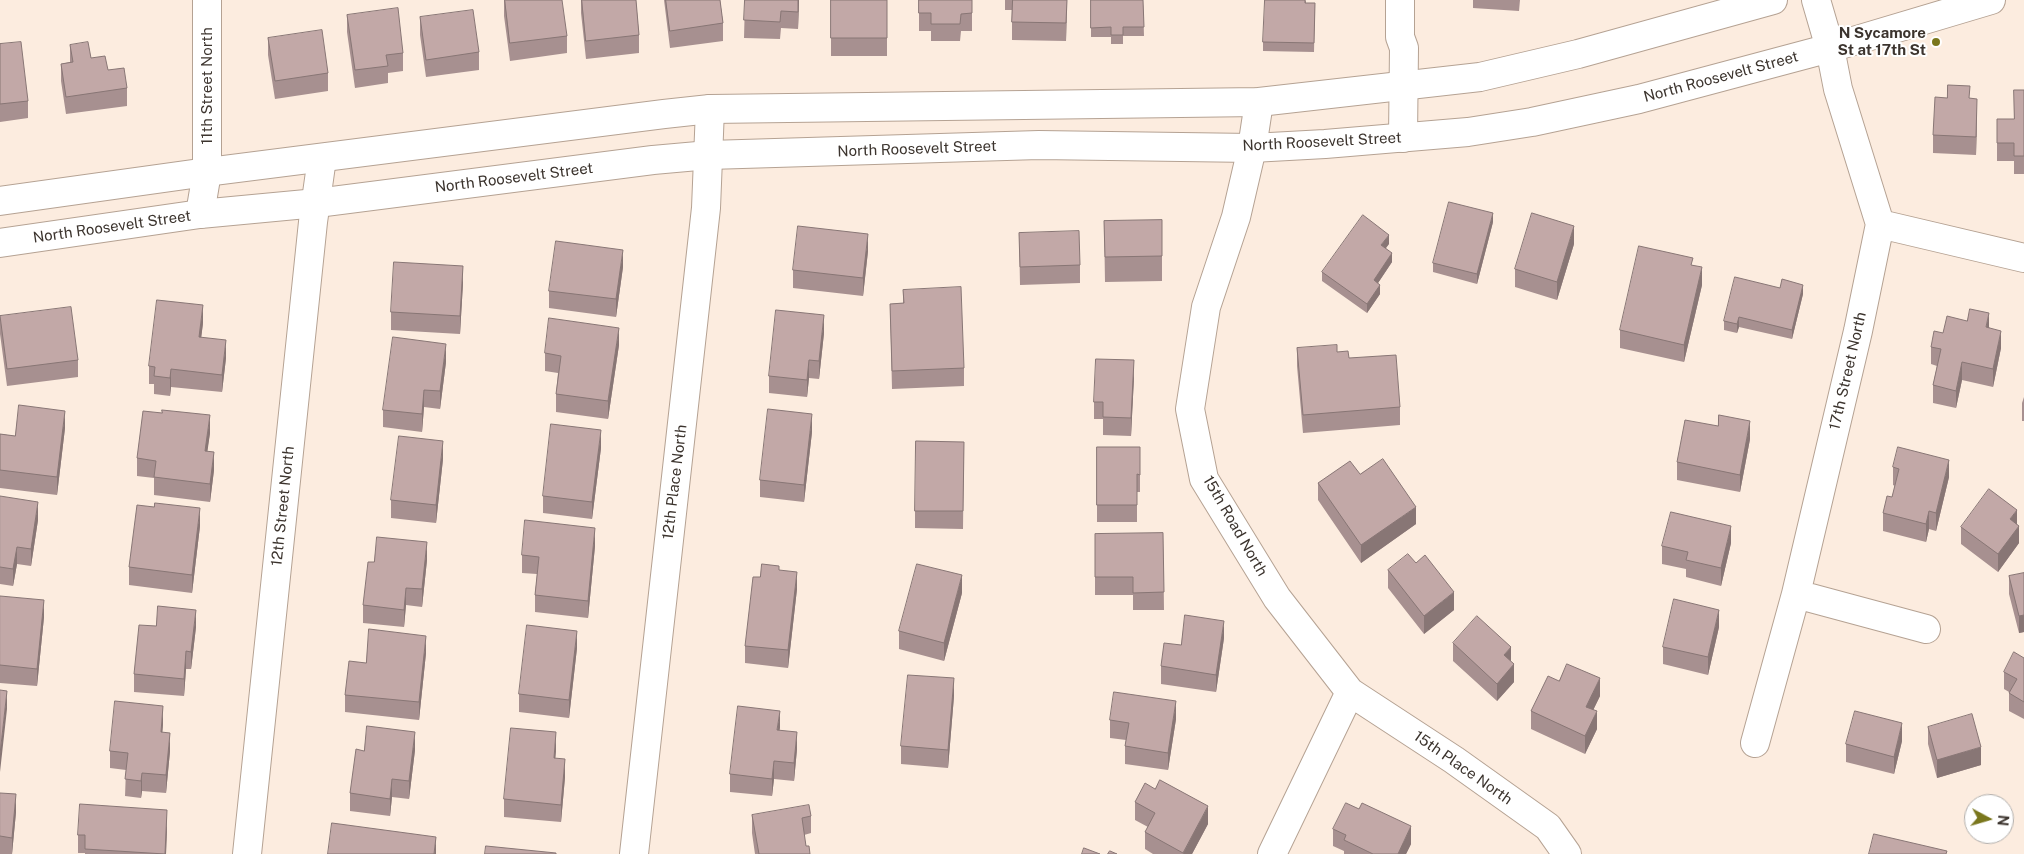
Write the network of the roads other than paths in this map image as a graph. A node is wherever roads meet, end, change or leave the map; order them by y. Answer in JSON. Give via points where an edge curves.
{"nodes":[{"id":1,"x":207,"y":0,"type":"edge"},
{"id":2,"x":1400,"y":0,"type":"edge"},
{"id":3,"x":1773,"y":0,"type":"edge"},
{"id":4,"x":1816,"y":0,"type":"edge"},
{"id":5,"x":1991,"y":0,"type":"edge"},
{"id":6,"x":1830,"y":48,"type":"junction"},
{"id":7,"x":1403,"y":87,"type":"junction"},
{"id":8,"x":1259,"y":102,"type":"junction"},
{"id":9,"x":710,"y":109,"type":"junction"},
{"id":10,"x":1403,"y":138,"type":"junction"},
{"id":11,"x":1252,"y":148,"type":"junction"},
{"id":12,"x":708,"y":155,"type":"junction"},
{"id":13,"x":322,"y":158,"type":"junction"},
{"id":14,"x":207,"y":172,"type":"junction"},
{"id":15,"x":0,"y":201,"type":"edge"},
{"id":16,"x":317,"y":203,"type":"junction"},
{"id":17,"x":200,"y":214,"type":"junction"},
{"id":18,"x":1880,"y":224,"type":"junction"},
{"id":19,"x":0,"y":243,"type":"edge"},
{"id":20,"x":2024,"y":258,"type":"edge"},
{"id":21,"x":1796,"y":594,"type":"junction"},
{"id":22,"x":1926,"y":629,"type":"dead end"},
{"id":23,"x":1350,"y":692,"type":"junction"},
{"id":24,"x":1754,"y":743,"type":"dead end"},
{"id":25,"x":248,"y":854,"type":"edge"},
{"id":26,"x":634,"y":854,"type":"edge"},
{"id":27,"x":1272,"y":854,"type":"edge"},
{"id":28,"x":1567,"y":854,"type":"edge"}],
"edges":[{"from":1,"to":14,"type":"street","name":"11th Street North"},
{"from":2,"to":7,"type":"street"},
{"from":3,"to":7,"type":"street","via":[[1529,66],[1480,77]]},
{"from":4,"to":6,"type":"street","name":"17th Street North"},
{"from":5,"to":6,"type":"street","name":"North Roosevelt Street"},
{"from":6,"to":10,"type":"street","name":"North Roosevelt Street","via":[[1586,112],[1468,132]]},
{"from":6,"to":18,"type":"street","name":"17th Street North","via":[[1841,98]]},
{"from":7,"to":8,"type":"street"},
{"from":7,"to":10,"type":"street"},
{"from":8,"to":9,"type":"street"},
{"from":8,"to":11,"type":"street","name":"15th Road North"},
{"from":9,"to":12,"type":"street","name":"12th Place North"},
{"from":9,"to":13,"type":"street"},
{"from":10,"to":11,"type":"street","name":"North Roosevelt Street"},
{"from":11,"to":12,"type":"street","name":"North Roosevelt Street","via":[[1039,145]]},
{"from":11,"to":23,"type":"street","name":"15th Road North","via":[[1236,217],[1206,307],[1190,409],[1204,479],[1277,598]]},
{"from":12,"to":16,"type":"street","name":"North Roosevelt Street"},
{"from":12,"to":26,"type":"street","name":"12th Place North","via":[[706,208]]},
{"from":13,"to":14,"type":"street"},
{"from":13,"to":16,"type":"street","name":"12th Street North"},
{"from":14,"to":15,"type":"street"},
{"from":14,"to":17,"type":"street"},
{"from":16,"to":17,"type":"street","name":"North Roosevelt Street"},
{"from":16,"to":25,"type":"street","name":"12th Street North"},
{"from":17,"to":19,"type":"street","name":"North Roosevelt Street"},
{"from":18,"to":20,"type":"street"},
{"from":18,"to":21,"type":"street","name":"17th Street North"},
{"from":21,"to":22,"type":"street"},
{"from":21,"to":24,"type":"street","name":"17th Street North"},
{"from":23,"to":27,"type":"street"},
{"from":23,"to":28,"type":"street","name":"15th Place North","via":[[1454,760],[1548,828]]}]}
